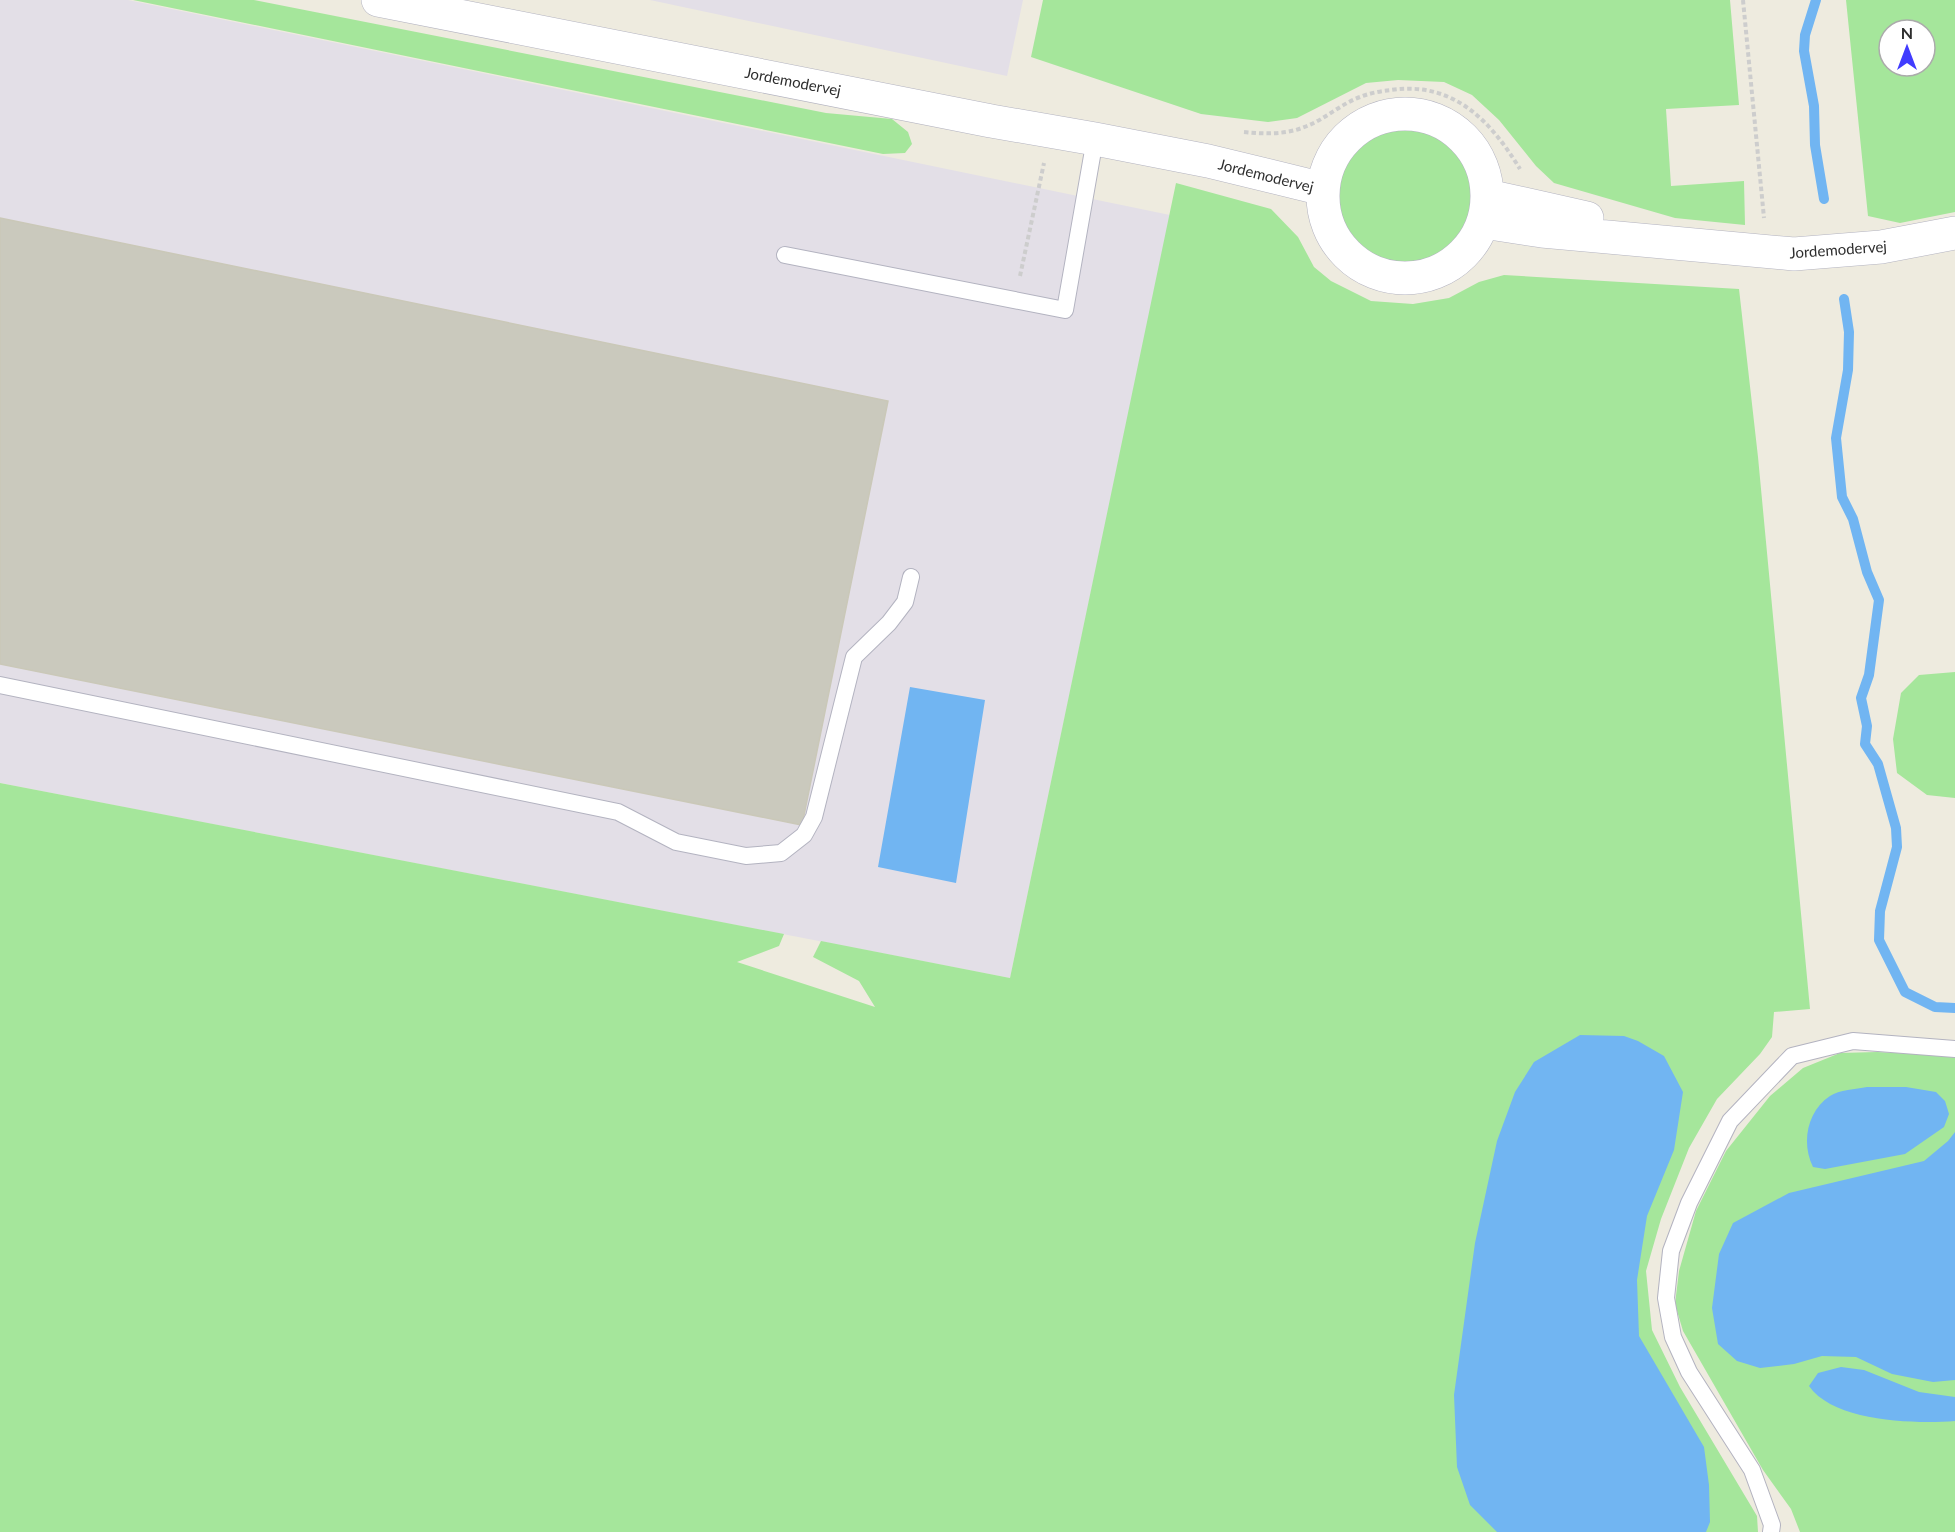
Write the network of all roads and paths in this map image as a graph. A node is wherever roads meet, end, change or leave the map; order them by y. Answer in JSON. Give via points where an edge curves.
{"nodes":[{"id":1,"x":378,"y":0,"type":"edge"},
{"id":2,"x":1743,"y":0,"type":"edge"},
{"id":3,"x":1051,"y":131,"type":"junction"},
{"id":4,"x":1233,"y":131,"type":"dead end"},
{"id":5,"x":1095,"y":139,"type":"junction"},
{"id":6,"x":1523,"y":176,"type":"dead end"},
{"id":7,"x":1325,"y":180,"type":"junction"},
{"id":8,"x":1486,"y":209,"type":"junction"},
{"id":9,"x":1955,"y":233,"type":"edge"},
{"id":10,"x":1767,"y":252,"type":"junction"},
{"id":11,"x":785,"y":255,"type":"dead end"},
{"id":12,"x":1015,"y":300,"type":"junction"},
{"id":13,"x":911,"y":577,"type":"dead end"},
{"id":14,"x":0,"y":685,"type":"edge"},
{"id":15,"x":1955,"y":1049,"type":"edge"},
{"id":16,"x":1771,"y":1532,"type":"edge"}],
"edges":[{"from":1,"to":3,"type":"street","name":"Jordemodervej"},
{"from":2,"to":10,"type":"path"},
{"from":3,"to":5,"type":"street","name":"Jordemodervej"},
{"from":3,"to":12,"type":"path"},
{"from":4,"to":6,"type":"path","via":[[1268,135],[1287,132],[1308,126],[1360,97],[1398,89],[1436,91],[1477,113]]},
{"from":5,"to":7,"type":"street","name":"Jordemodervej"},
{"from":5,"to":12,"type":"lane","via":[[1065,310]]},
{"from":7,"to":8,"type":"street","via":[[1339,148],[1357,130],[1379,119],[1416,115],[1445,125],[1469,145],[1481,167]]},
{"from":7,"to":8,"type":"street","via":[[1323,201],[1328,224],[1339,245],[1365,268],[1387,276],[1422,276],[1454,262],[1470,245]]},
{"from":8,"to":10,"type":"street","name":"Jordemodervej","via":[[1602,222],[1685,245]]},
{"from":9,"to":10,"type":"street","name":"Jordemodervej","via":[[1828,253]]},
{"from":11,"to":12,"type":"lane"},
{"from":13,"to":14,"type":"lane","via":[[905,602],[890,623],[854,657],[814,817],[804,835],[781,853],[746,856],[676,842],[618,812]]},
{"from":15,"to":16,"type":"lane","via":[[1853,1041],[1792,1056],[1730,1121],[1689,1203],[1671,1251],[1666,1298],[1673,1337],[1689,1372],[1752,1470],[1772,1525]]}]}
